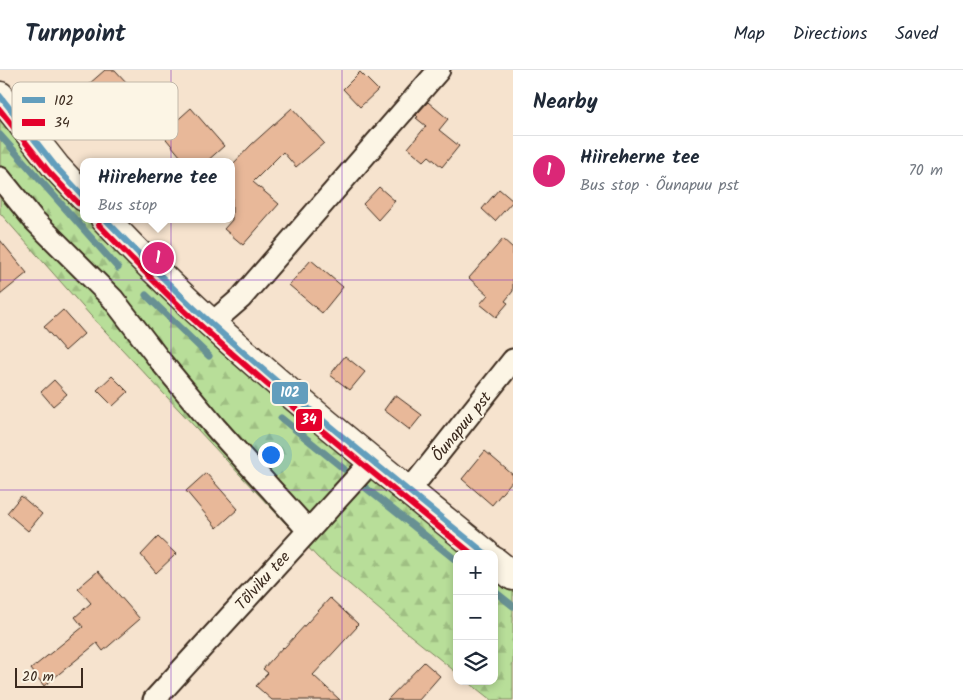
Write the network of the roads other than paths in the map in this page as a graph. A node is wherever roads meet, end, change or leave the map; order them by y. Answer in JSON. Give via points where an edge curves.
{"nodes":[{"id":1,"x":439,"y":70,"type":"edge"},
{"id":2,"x":0,"y":96,"type":"edge"},
{"id":3,"x":12,"y":111,"type":"edge"},
{"id":4,"x":35,"y":140,"type":"edge"},
{"id":5,"x":0,"y":178,"type":"edge"},
{"id":6,"x":80,"y":193,"type":"edge"},
{"id":7,"x":109,"y":223,"type":"edge"},
{"id":8,"x":212,"y":324,"type":"junction"},
{"id":9,"x":513,"y":360,"type":"edge"},
{"id":10,"x":372,"y":461,"type":"junction"},
{"id":11,"x":409,"y":491,"type":"junction"},
{"id":12,"x":308,"y":530,"type":"junction"},
{"id":13,"x":481,"y":550,"type":"edge"},
{"id":14,"x":498,"y":564,"type":"edge"},
{"id":15,"x":513,"y":576,"type":"edge"},
{"id":16,"x":154,"y":700,"type":"edge"}],
"edges":[{"from":1,"to":8,"type":"street","via":[[242,298]]},
{"from":2,"to":3,"type":"street"},
{"from":4,"to":6,"type":"street"},
{"from":5,"to":12,"type":"street","via":[[34,220],[113,299],[215,427]]},
{"from":7,"to":8,"type":"street"},
{"from":8,"to":10,"type":"street","via":[[266,374]]},
{"from":9,"to":11,"type":"street","name":"Õunapuu pst"},
{"from":10,"to":11,"type":"street"},
{"from":10,"to":12,"type":"street","name":"Tõlviku tee"},
{"from":11,"to":13,"type":"street"},
{"from":12,"to":16,"type":"street","name":"Tõlviku tee"},
{"from":14,"to":15,"type":"street"}]}
